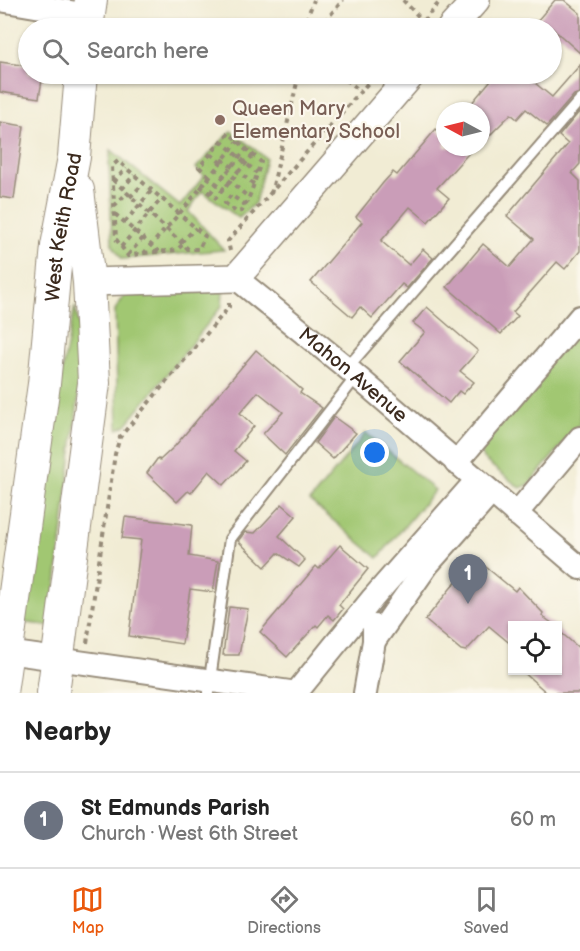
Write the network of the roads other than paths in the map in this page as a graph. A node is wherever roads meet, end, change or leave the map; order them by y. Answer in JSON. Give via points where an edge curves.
{"nodes":[{"id":1,"x":0,"y":0,"type":"edge"},
{"id":2,"x":476,"y":0,"type":"edge"},
{"id":3,"x":89,"y":15,"type":"edge"},
{"id":4,"x":460,"y":18,"type":"edge"},
{"id":5,"x":80,"y":84,"type":"edge"},
{"id":6,"x":403,"y":84,"type":"edge"},
{"id":7,"x":580,"y":100,"type":"edge"},
{"id":8,"x":74,"y":156,"type":"junction"},
{"id":9,"x":66,"y":200,"type":"junction"},
{"id":10,"x":232,"y":277,"type":"junction"},
{"id":11,"x":89,"y":282,"type":"junction"},
{"id":12,"x":580,"y":317,"type":"edge"},
{"id":13,"x":352,"y":372,"type":"junction"},
{"id":14,"x":44,"y":384,"type":"junction"},
{"id":15,"x":580,"y":438,"type":"edge"},
{"id":16,"x":456,"y":463,"type":"junction"},
{"id":17,"x":484,"y":487,"type":"junction"},
{"id":18,"x":516,"y":514,"type":"junction"},
{"id":19,"x":580,"y":568,"type":"edge"},
{"id":20,"x":373,"y":598,"type":"junction"},
{"id":21,"x":374,"y":641,"type":"junction"},
{"id":22,"x":3,"y":651,"type":"edge"},
{"id":23,"x":57,"y":659,"type":"junction"},
{"id":24,"x":209,"y":686,"type":"edge"},
{"id":25,"x":1,"y":693,"type":"edge"},
{"id":26,"x":53,"y":693,"type":"edge"},
{"id":27,"x":296,"y":693,"type":"edge"},
{"id":28,"x":365,"y":693,"type":"edge"}],
"edges":[{"from":1,"to":3,"type":"street"},
{"from":2,"to":4,"type":"street"},
{"from":5,"to":8,"type":"main road"},
{"from":6,"to":10,"type":"street"},
{"from":7,"to":13,"type":"lane"},
{"from":8,"to":9,"type":"main road","name":"West Keith Road"},
{"from":8,"to":11,"type":"main road","name":"West Keith Road"},
{"from":9,"to":11,"type":"main road","via":[[73,269]]},
{"from":9,"to":14,"type":"main road","name":"West Keith Road","via":[[57,246]]},
{"from":10,"to":11,"type":"street"},
{"from":10,"to":13,"type":"street","name":"Mahon Avenue"},
{"from":11,"to":14,"type":"main road","via":[[72,295],[55,365]]},
{"from":11,"to":23,"type":"main road","name":"West Keith Road","via":[[94,383]]},
{"from":12,"to":16,"type":"street"},
{"from":13,"to":16,"type":"street","name":"Mahon Avenue"},
{"from":13,"to":24,"type":"lane","via":[[230,539]]},
{"from":14,"to":22,"type":"main road","name":"West Keith Road"},
{"from":15,"to":18,"type":"street"},
{"from":16,"to":17,"type":"street","name":"Mahon Avenue"},
{"from":17,"to":18,"type":"street","name":"Mahon Avenue"},
{"from":17,"to":20,"type":"street"},
{"from":17,"to":21,"type":"street"},
{"from":18,"to":19,"type":"street","name":"Mahon Avenue"},
{"from":20,"to":21,"type":"street"},
{"from":20,"to":27,"type":"street"},
{"from":21,"to":28,"type":"street"},
{"from":22,"to":23,"type":"street"},
{"from":22,"to":25,"type":"main road","name":"West Keith Road"},
{"from":23,"to":24,"type":"street"},
{"from":23,"to":26,"type":"main road","name":"West Keith Road"},
{"from":24,"to":27,"type":"street"}]}
